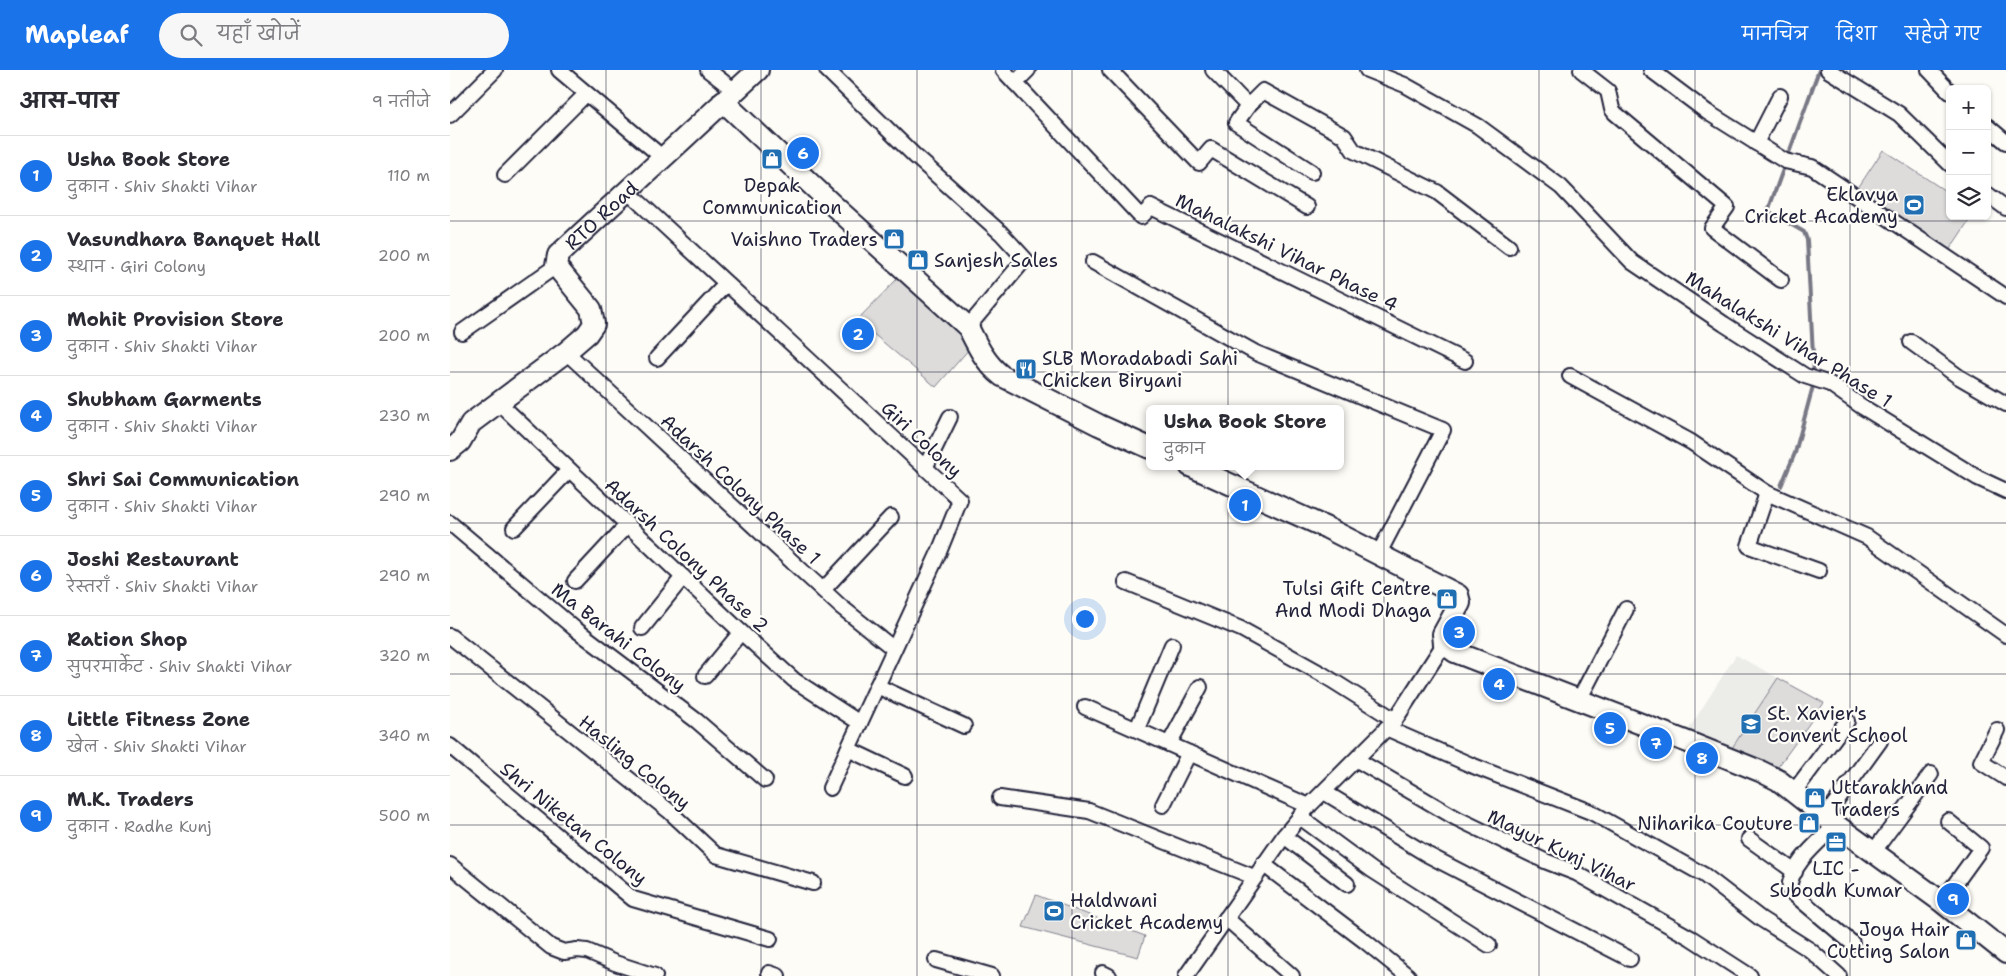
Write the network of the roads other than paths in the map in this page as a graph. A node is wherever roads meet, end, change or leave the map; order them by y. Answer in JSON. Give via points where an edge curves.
{"nodes":[{"id":1,"x":495,"y":70,"type":"edge"},
{"id":2,"x":559,"y":70,"type":"edge"},
{"id":3,"x":708,"y":70,"type":"edge"},
{"id":4,"x":758,"y":70,"type":"edge"},
{"id":5,"x":827,"y":70,"type":"edge"},
{"id":6,"x":1003,"y":70,"type":"edge"},
{"id":7,"x":1028,"y":70,"type":"edge"},
{"id":8,"x":1110,"y":70,"type":"edge"},
{"id":9,"x":1213,"y":70,"type":"edge"},
{"id":10,"x":1367,"y":70,"type":"edge"},
{"id":11,"x":1581,"y":70,"type":"edge"},
{"id":12,"x":1651,"y":70,"type":"edge"},
{"id":13,"x":1828,"y":70,"type":"edge"},
{"id":14,"x":1929,"y":70,"type":"edge"},
{"id":15,"x":1015,"y":83,"type":"junction"},
{"id":16,"x":1946,"y":88,"type":"edge"},
{"id":17,"x":586,"y":94,"type":"junction"},
{"id":18,"x":729,"y":96,"type":"junction"},
{"id":19,"x":1780,"y":96,"type":"dead end"},
{"id":20,"x":1248,"y":106,"type":"junction"},
{"id":21,"x":450,"y":115,"type":"edge"},
{"id":22,"x":1991,"y":129,"type":"edge"},
{"id":23,"x":2006,"y":142,"type":"edge"},
{"id":24,"x":1756,"y":143,"type":"junction"},
{"id":25,"x":662,"y":157,"type":"junction"},
{"id":26,"x":1946,"y":160,"type":"edge"},
{"id":27,"x":1312,"y":172,"type":"dead end"},
{"id":28,"x":505,"y":176,"type":"dead end"},
{"id":29,"x":626,"y":190,"type":"junction"},
{"id":30,"x":1991,"y":197,"type":"edge"},
{"id":31,"x":1307,"y":207,"type":"dead end"},
{"id":32,"x":2006,"y":208,"type":"edge"},
{"id":33,"x":1509,"y":248,"type":"dead end"},
{"id":34,"x":1093,"y":262,"type":"dead end"},
{"id":35,"x":556,"y":266,"type":"junction"},
{"id":36,"x":1781,"y":280,"type":"dead end"},
{"id":37,"x":726,"y":284,"type":"junction"},
{"id":38,"x":2006,"y":297,"type":"edge"},
{"id":39,"x":968,"y":327,"type":"junction"},
{"id":40,"x":462,"y":332,"type":"dead end"},
{"id":41,"x":1911,"y":342,"type":"dead end"},
{"id":42,"x":566,"y":352,"type":"junction"},
{"id":43,"x":657,"y":358,"type":"dead end"},
{"id":44,"x":1465,"y":361,"type":"dead end"},
{"id":45,"x":1570,"y":376,"type":"dead end"},
{"id":46,"x":498,"y":402,"type":"junction"},
{"id":47,"x":2006,"y":404,"type":"edge"},
{"id":48,"x":950,"y":417,"type":"dead end"},
{"id":49,"x":1146,"y":446,"type":"edge"},
{"id":50,"x":450,"y":450,"type":"edge"},
{"id":51,"x":925,"y":468,"type":"junction"},
{"id":52,"x":569,"y":470,"type":"junction"},
{"id":53,"x":1199,"y":470,"type":"edge"},
{"id":54,"x":2006,"y":491,"type":"edge"},
{"id":55,"x":1767,"y":493,"type":"junction"},
{"id":56,"x":891,"y":517,"type":"dead end"},
{"id":57,"x":450,"y":523,"type":"edge"},
{"id":58,"x":628,"y":524,"type":"junction"},
{"id":59,"x":514,"y":528,"type":"dead end"},
{"id":60,"x":1378,"y":555,"type":"junction"},
{"id":61,"x":1819,"y":571,"type":"dead end"},
{"id":62,"x":683,"y":577,"type":"junction"},
{"id":63,"x":575,"y":581,"type":"dead end"},
{"id":64,"x":1126,"y":582,"type":"dead end"},
{"id":65,"x":823,"y":590,"type":"junction"},
{"id":66,"x":1626,"y":609,"type":"dead end"},
{"id":67,"x":642,"y":628,"type":"dead end"},
{"id":68,"x":741,"y":632,"type":"junction"},
{"id":69,"x":2006,"y":635,"type":"edge"},
{"id":70,"x":450,"y":636,"type":"edge"},
{"id":71,"x":1444,"y":644,"type":"junction"},
{"id":72,"x":1172,"y":645,"type":"dead end"},
{"id":73,"x":894,"y":649,"type":"junction"},
{"id":74,"x":705,"y":676,"type":"dead end"},
{"id":75,"x":877,"y":686,"type":"junction"},
{"id":76,"x":1200,"y":687,"type":"dead end"},
{"id":77,"x":1579,"y":700,"type":"junction"},
{"id":78,"x":1085,"y":707,"type":"dead end"},
{"id":79,"x":1847,"y":721,"type":"dead end"},
{"id":80,"x":860,"y":723,"type":"junction"},
{"id":81,"x":1390,"y":724,"type":"junction"},
{"id":82,"x":964,"y":726,"type":"dead end"},
{"id":83,"x":1137,"y":729,"type":"junction"},
{"id":84,"x":1998,"y":730,"type":"dead end"},
{"id":85,"x":1880,"y":741,"type":"dead end"},
{"id":86,"x":1170,"y":744,"type":"junction"},
{"id":87,"x":450,"y":746,"type":"edge"},
{"id":88,"x":848,"y":749,"type":"junction"},
{"id":89,"x":1189,"y":754,"type":"junction"},
{"id":90,"x":1357,"y":760,"type":"junction"},
{"id":91,"x":1931,"y":774,"type":"dead end"},
{"id":92,"x":905,"y":776,"type":"dead end"},
{"id":93,"x":2006,"y":778,"type":"edge"},
{"id":94,"x":765,"y":780,"type":"dead end"},
{"id":95,"x":830,"y":788,"type":"dead end"},
{"id":96,"x":1324,"y":792,"type":"junction"},
{"id":97,"x":1793,"y":793,"type":"junction"},
{"id":98,"x":1000,"y":798,"type":"dead end"},
{"id":99,"x":1163,"y":805,"type":"dead end"},
{"id":100,"x":1305,"y":811,"type":"junction"},
{"id":101,"x":1831,"y":821,"type":"junction"},
{"id":102,"x":1948,"y":821,"type":"dead end"},
{"id":103,"x":1284,"y":836,"type":"junction"},
{"id":104,"x":1749,"y":839,"type":"dead end"},
{"id":105,"x":1875,"y":853,"type":"junction"},
{"id":106,"x":1263,"y":864,"type":"junction"},
{"id":107,"x":450,"y":865,"type":"edge"},
{"id":108,"x":1795,"y":872,"type":"junction"},
{"id":109,"x":1254,"y":877,"type":"junction"},
{"id":110,"x":813,"y":883,"type":"dead end"},
{"id":111,"x":1347,"y":884,"type":"dead end"},
{"id":112,"x":1942,"y":902,"type":"junction"},
{"id":113,"x":1226,"y":918,"type":"junction"},
{"id":114,"x":770,"y":939,"type":"dead end"},
{"id":115,"x":1852,"y":943,"type":"dead end"},
{"id":116,"x":1489,"y":945,"type":"dead end"},
{"id":117,"x":2006,"y":953,"type":"edge"},
{"id":118,"x":1630,"y":959,"type":"dead end"},
{"id":119,"x":936,"y":960,"type":"dead end"},
{"id":120,"x":655,"y":976,"type":"edge"},
{"id":121,"x":992,"y":976,"type":"edge"},
{"id":122,"x":1186,"y":976,"type":"edge"},
{"id":123,"x":1292,"y":976,"type":"edge"},
{"id":124,"x":1408,"y":976,"type":"edge"},
{"id":125,"x":1750,"y":976,"type":"edge"},
{"id":126,"x":1839,"y":976,"type":"edge"}],
"edges":[{"from":1,"to":21,"type":"street"},
{"from":2,"to":17,"type":"street"},
{"from":3,"to":18,"type":"street"},
{"from":4,"to":18,"type":"street","name":"RTO Road"},
{"from":5,"to":39,"type":"street","via":[[915,156],[1001,233],[1024,259]]},
{"from":6,"to":15,"type":"street","name":"Mahalakshi Vihar Phase 4"},
{"from":7,"to":15,"type":"street"},
{"from":8,"to":31,"type":"street","via":[[1199,163],[1211,149]]},
{"from":9,"to":20,"type":"street"},
{"from":10,"to":54,"type":"street","name":"Mahalakshi Vihar Phase 1","via":[[1405,85],[1478,126],[1561,187],[1632,262],[1724,324],[1805,376],[1830,384],[1962,468]]},
{"from":11,"to":36,"type":"street","via":[[1608,91],[1615,113],[1727,207],[1712,228]]},
{"from":12,"to":24,"type":"street","via":[[1706,112]]},
{"from":13,"to":26,"type":"street","via":[[1899,114]]},
{"from":14,"to":16,"type":"street"},
{"from":15,"to":44,"type":"street","name":"Mahalakshi Vihar Phase 4","via":[[1142,217],[1151,207]]},
{"from":17,"to":25,"type":"street"},
{"from":17,"to":28,"type":"street"},
{"from":18,"to":25,"type":"street","name":"RTO Road"},
{"from":18,"to":39,"type":"street","via":[[834,206]]},
{"from":19,"to":24,"type":"street"},
{"from":20,"to":27,"type":"street","via":[[1236,123]]},
{"from":20,"to":33,"type":"street","via":[[1263,92],[1344,136],[1354,151],[1436,192]]},
{"from":22,"to":23,"type":"street"},
{"from":24,"to":38,"type":"street","via":[[1785,161],[1812,167]]},
{"from":25,"to":29,"type":"street","name":"RTO Road"},
{"from":29,"to":35,"type":"street","name":"RTO Road","via":[[558,255]]},
{"from":29,"to":37,"type":"street","name":"Giri Colony"},
{"from":30,"to":32,"type":"street"},
{"from":34,"to":60,"type":"street","via":[[1256,353],[1443,430]]},
{"from":35,"to":40,"type":"street"},
{"from":35,"to":42,"type":"street","name":"RTO Road","via":[[591,309],[594,324]]},
{"from":37,"to":43,"type":"street"},
{"from":37,"to":51,"type":"street","name":"Giri Colony"},
{"from":39,"to":49,"type":"street","via":[[981,354],[1002,376]]},
{"from":41,"to":47,"type":"street","via":[[1959,377]]},
{"from":42,"to":46,"type":"street","name":"RTO Road"},
{"from":42,"to":65,"type":"street","name":"Adarsh Colony Phase 1"},
{"from":45,"to":55,"type":"street","via":[[1692,442]]},
{"from":46,"to":50,"type":"street","name":"RTO Road","via":[[472,423],[460,442]]},
{"from":46,"to":52,"type":"street","name":"Adarsh Colony Phase 2"},
{"from":48,"to":51,"type":"street"},
{"from":51,"to":73,"type":"street","name":"Giri Colony","via":[[960,500],[940,552]]},
{"from":52,"to":58,"type":"street","name":"Adarsh Colony Phase 2"},
{"from":52,"to":59,"type":"street"},
{"from":53,"to":60,"type":"street","via":[[1327,528]]},
{"from":55,"to":61,"type":"street","via":[[1749,546]]},
{"from":55,"to":69,"type":"street","via":[[1866,537]]},
{"from":56,"to":65,"type":"street"},
{"from":57,"to":94,"type":"street","name":"Ma Barahi Colony","via":[[574,628],[697,721]]},
{"from":58,"to":62,"type":"street","name":"Adarsh Colony Phase 2"},
{"from":58,"to":63,"type":"street"},
{"from":60,"to":71,"type":"street","via":[[1458,595],[1460,603],[1443,634]]},
{"from":62,"to":67,"type":"street"},
{"from":62,"to":68,"type":"street","name":"Adarsh Colony Phase 2"},
{"from":64,"to":81,"type":"street","via":[[1241,628],[1322,674]]},
{"from":65,"to":73,"type":"street","name":"Adarsh Colony Phase 1"},
{"from":66,"to":77,"type":"street"},
{"from":68,"to":74,"type":"street"},
{"from":68,"to":80,"type":"street","name":"Adarsh Colony Phase 2","via":[[794,680]]},
{"from":70,"to":110,"type":"street","name":"Hasling Colony","via":[[669,811],[716,856]]},
{"from":71,"to":77,"type":"street","via":[[1455,652]]},
{"from":71,"to":81,"type":"street"},
{"from":72,"to":83,"type":"street"},
{"from":73,"to":75,"type":"street","name":"Giri Colony"},
{"from":75,"to":80,"type":"street","name":"Giri Colony"},
{"from":75,"to":82,"type":"street"},
{"from":76,"to":86,"type":"street"},
{"from":77,"to":97,"type":"street","via":[[1760,771]]},
{"from":78,"to":83,"type":"street"},
{"from":79,"to":97,"type":"street"},
{"from":80,"to":88,"type":"street","name":"Giri Colony"},
{"from":81,"to":90,"type":"street"},
{"from":81,"to":126,"type":"street","via":[[1471,765],[1591,812],[1704,875],[1761,919],[1810,950]]},
{"from":83,"to":86,"type":"street"},
{"from":84,"to":93,"type":"street","via":[[1981,762]]},
{"from":85,"to":101,"type":"street"},
{"from":86,"to":89,"type":"street"},
{"from":87,"to":114,"type":"street","name":"Shri Niketan Colony","via":[[633,899]]},
{"from":88,"to":92,"type":"street"},
{"from":88,"to":95,"type":"street","name":"Giri Colony"},
{"from":89,"to":99,"type":"street"},
{"from":89,"to":100,"type":"street"},
{"from":90,"to":96,"type":"street"},
{"from":90,"to":125,"type":"street","name":"Mayur Kunj Vihar","via":[[1456,818],[1576,873],[1691,938]]},
{"from":91,"to":105,"type":"street"},
{"from":96,"to":100,"type":"street"},
{"from":96,"to":118,"type":"street","via":[[1428,855]]},
{"from":97,"to":101,"type":"street"},
{"from":98,"to":109,"type":"street","via":[[1089,811]]},
{"from":100,"to":103,"type":"street"},
{"from":100,"to":116,"type":"street","via":[[1372,870]]},
{"from":101,"to":105,"type":"street"},
{"from":101,"to":108,"type":"street"},
{"from":102,"to":112,"type":"street","via":[[1981,848]]},
{"from":103,"to":106,"type":"street"},
{"from":103,"to":111,"type":"street"},
{"from":104,"to":108,"type":"street"},
{"from":105,"to":112,"type":"street"},
{"from":106,"to":109,"type":"street"},
{"from":106,"to":124,"type":"street"},
{"from":107,"to":120,"type":"street","via":[[551,947],[564,952],[587,951]]},
{"from":108,"to":115,"type":"street","via":[[1789,881],[1789,890]]},
{"from":109,"to":113,"type":"street"},
{"from":112,"to":117,"type":"street"},
{"from":113,"to":122,"type":"street"},
{"from":113,"to":123,"type":"street"},
{"from":119,"to":121,"type":"street"}]}
